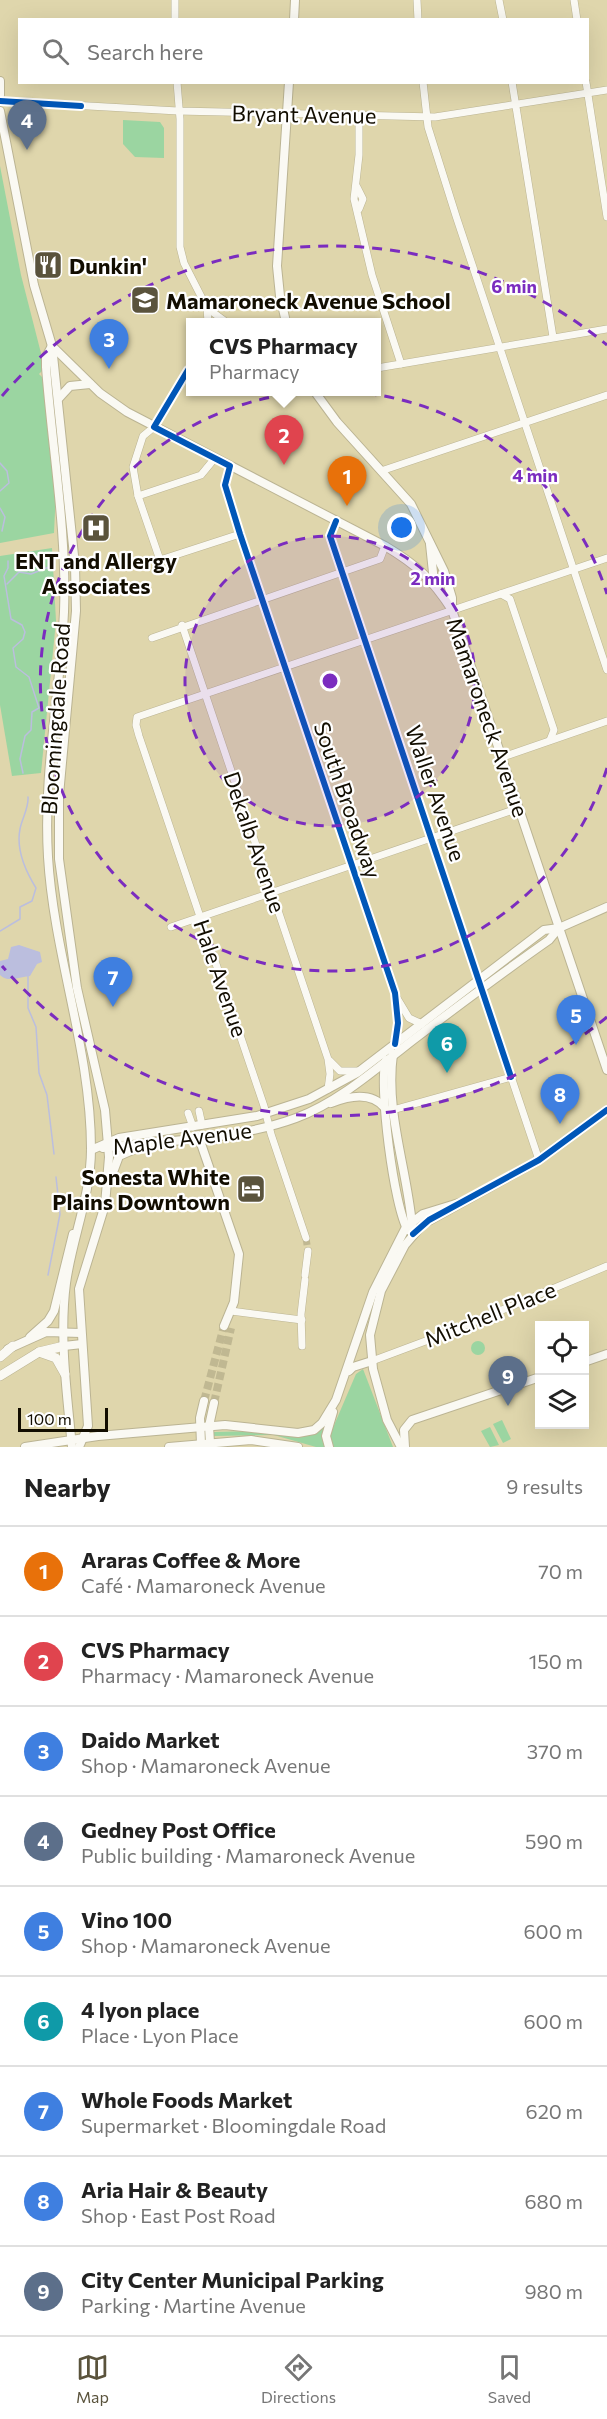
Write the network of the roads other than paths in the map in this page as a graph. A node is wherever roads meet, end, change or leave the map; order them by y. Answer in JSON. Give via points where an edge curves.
{"nodes":[{"id":1,"x":175,"y":0,"type":"edge"},
{"id":2,"x":296,"y":0,"type":"edge"},
{"id":3,"x":417,"y":0,"type":"edge"},
{"id":4,"x":500,"y":0,"type":"edge"},
{"id":5,"x":574,"y":0,"type":"edge"},
{"id":6,"x":175,"y":18,"type":"edge"},
{"id":7,"x":294,"y":18,"type":"edge"},
{"id":8,"x":418,"y":18,"type":"edge"},
{"id":9,"x":502,"y":18,"type":"edge"},
{"id":10,"x":577,"y":18,"type":"edge"},
{"id":11,"x":0,"y":81,"type":"edge"},
{"id":12,"x":177,"y":84,"type":"edge"},
{"id":13,"x":289,"y":84,"type":"edge"},
{"id":14,"x":423,"y":84,"type":"edge"},
{"id":15,"x":513,"y":84,"type":"edge"},
{"id":16,"x":586,"y":84,"type":"edge"},
{"id":17,"x":607,"y":90,"type":"edge"},
{"id":18,"x":587,"y":93,"type":"junction"},
{"id":19,"x":0,"y":95,"type":"edge"},
{"id":20,"x":0,"y":101,"type":"edge"},
{"id":21,"x":516,"y":104,"type":"junction"},
{"id":22,"x":0,"y":111,"type":"edge"},
{"id":23,"x":178,"y":111,"type":"junction"},
{"id":24,"x":286,"y":115,"type":"junction"},
{"id":25,"x":359,"y":116,"type":"junction"},
{"id":26,"x":426,"y":117,"type":"junction"},
{"id":27,"x":607,"y":217,"type":"edge"},
{"id":28,"x":207,"y":308,"type":"junction"},
{"id":29,"x":208,"y":318,"type":"edge"},
{"id":30,"x":221,"y":318,"type":"edge"},
{"id":31,"x":285,"y":318,"type":"edge"},
{"id":32,"x":607,"y":329,"type":"edge"},
{"id":33,"x":553,"y":337,"type":"junction"},
{"id":34,"x":52,"y":346,"type":"junction"},
{"id":35,"x":498,"y":346,"type":"junction"},
{"id":36,"x":401,"y":364,"type":"junction"},
{"id":37,"x":381,"y":367,"type":"edge"},
{"id":38,"x":186,"y":374,"type":"edge"},
{"id":39,"x":90,"y":384,"type":"junction"},
{"id":40,"x":607,"y":395,"type":"edge"},
{"id":41,"x":318,"y":396,"type":"edge"},
{"id":42,"x":59,"y":398,"type":"junction"},
{"id":43,"x":524,"y":423,"type":"junction"},
{"id":44,"x":154,"y":427,"type":"junction"},
{"id":45,"x":214,"y":458,"type":"junction"},
{"id":46,"x":230,"y":466,"type":"junction"},
{"id":47,"x":381,"y":471,"type":"junction"},
{"id":48,"x":138,"y":496,"type":"junction"},
{"id":49,"x":336,"y":521,"type":"junction"},
{"id":50,"x":240,"y":534,"type":"junction"},
{"id":51,"x":430,"y":544,"type":"junction"},
{"id":52,"x":385,"y":546,"type":"junction"},
{"id":53,"x":607,"y":558,"type":"edge"},
{"id":54,"x":574,"y":568,"type":"junction"},
{"id":55,"x":344,"y":571,"type":"junction"},
{"id":56,"x":434,"y":582,"type":"junction"},
{"id":57,"x":501,"y":594,"type":"junction"},
{"id":58,"x":261,"y":599,"type":"junction"},
{"id":59,"x":452,"y":610,"type":"junction"},
{"id":60,"x":182,"y":625,"type":"junction"},
{"id":61,"x":152,"y":638,"type":"dead end"},
{"id":62,"x":365,"y":640,"type":"junction"},
{"id":63,"x":284,"y":666,"type":"junction"},
{"id":64,"x":607,"y":670,"type":"edge"},
{"id":65,"x":205,"y":692,"type":"junction"},
{"id":66,"x":607,"y":721,"type":"edge"},
{"id":67,"x":550,"y":740,"type":"junction"},
{"id":68,"x":503,"y":757,"type":"junction"},
{"id":69,"x":519,"y":808,"type":"junction"},
{"id":70,"x":432,"y":838,"type":"junction"},
{"id":71,"x":351,"y":866,"type":"junction"},
{"id":72,"x":272,"y":892,"type":"junction"},
{"id":73,"x":607,"y":907,"type":"edge"},
{"id":74,"x":200,"y":918,"type":"junction"},
{"id":75,"x":171,"y":927,"type":"dead end"},
{"id":76,"x":559,"y":928,"type":"junction"},
{"id":77,"x":481,"y":984,"type":"junction"},
{"id":78,"x":394,"y":993,"type":"junction"},
{"id":79,"x":422,"y":1024,"type":"junction"},
{"id":80,"x":395,"y":1044,"type":"junction"},
{"id":81,"x":393,"y":1056,"type":"junction"},
{"id":82,"x":328,"y":1059,"type":"junction"},
{"id":83,"x":385,"y":1062,"type":"junction"},
{"id":84,"x":360,"y":1070,"type":"junction"},
{"id":85,"x":607,"y":1070,"type":"edge"},
{"id":86,"x":511,"y":1077,"type":"junction"},
{"id":87,"x":328,"y":1089,"type":"junction"},
{"id":88,"x":317,"y":1109,"type":"junction"},
{"id":89,"x":389,"y":1110,"type":"junction"},
{"id":90,"x":607,"y":1110,"type":"edge"},
{"id":91,"x":199,"y":1111,"type":"dead end"},
{"id":92,"x":188,"y":1113,"type":"dead end"},
{"id":93,"x":266,"y":1114,"type":"junction"},
{"id":94,"x":197,"y":1126,"type":"junction"},
{"id":95,"x":269,"y":1126,"type":"junction"},
{"id":96,"x":201,"y":1139,"type":"junction"},
{"id":97,"x":109,"y":1144,"type":"junction"},
{"id":98,"x":162,"y":1144,"type":"junction"},
{"id":99,"x":91,"y":1150,"type":"junction"},
{"id":100,"x":539,"y":1160,"type":"junction"},
{"id":101,"x":462,"y":1202,"type":"junction"},
{"id":102,"x":82,"y":1205,"type":"junction"},
{"id":103,"x":105,"y":1205,"type":"junction"},
{"id":104,"x":410,"y":1228,"type":"junction"},
{"id":105,"x":306,"y":1238,"type":"tunnel mouth"},
{"id":106,"x":308,"y":1251,"type":"tunnel mouth"},
{"id":107,"x":607,"y":1266,"type":"edge"},
{"id":108,"x":231,"y":1311,"type":"junction"},
{"id":109,"x":302,"y":1320,"type":"junction"},
{"id":110,"x":227,"y":1327,"type":"tunnel mouth"},
{"id":111,"x":64,"y":1331,"type":"junction"},
{"id":112,"x":81,"y":1333,"type":"junction"},
{"id":113,"x":30,"y":1337,"type":"junction"},
{"id":114,"x":82,"y":1344,"type":"junction"},
{"id":115,"x":13,"y":1346,"type":"joint"},
{"id":116,"x":64,"y":1346,"type":"junction"},
{"id":117,"x":302,"y":1346,"type":"dead end"},
{"id":118,"x":39,"y":1352,"type":"junction"},
{"id":119,"x":607,"y":1354,"type":"edge"},
{"id":120,"x":0,"y":1355,"type":"edge"},
{"id":121,"x":372,"y":1360,"type":"junction"},
{"id":122,"x":589,"y":1361,"type":"edge"},
{"id":123,"x":65,"y":1374,"type":"junction"},
{"id":124,"x":0,"y":1376,"type":"edge"},
{"id":125,"x":535,"y":1379,"type":"edge"},
{"id":126,"x":344,"y":1380,"type":"junction"},
{"id":127,"x":336,"y":1400,"type":"junction"},
{"id":128,"x":209,"y":1402,"type":"tunnel mouth"},
{"id":129,"x":204,"y":1427,"type":"junction"},
{"id":130,"x":83,"y":1438,"type":"junction"},
{"id":131,"x":72,"y":1443,"type":"edge"},
{"id":132,"x":205,"y":1444,"type":"junction"},
{"id":133,"x":25,"y":1447,"type":"edge"},
{"id":134,"x":79,"y":1447,"type":"edge"},
{"id":135,"x":170,"y":1447,"type":"edge"},
{"id":136,"x":298,"y":1447,"type":"edge"},
{"id":137,"x":329,"y":1447,"type":"edge"},
{"id":138,"x":403,"y":1447,"type":"edge"}],
"edges":[{"from":1,"to":6,"type":"street"},
{"from":2,"to":7,"type":"main road"},
{"from":3,"to":8,"type":"street"},
{"from":4,"to":9,"type":"street"},
{"from":5,"to":10,"type":"street"},
{"from":11,"to":19,"type":"main road"},
{"from":12,"to":23,"type":"street"},
{"from":13,"to":24,"type":"main road"},
{"from":14,"to":26,"type":"street"},
{"from":15,"to":21,"type":"street"},
{"from":16,"to":18,"type":"street"},
{"from":17,"to":18,"type":"street","name":"Bryant Avenue"},
{"from":18,"to":21,"type":"street","name":"Bryant Avenue"},
{"from":18,"to":27,"type":"street"},
{"from":20,"to":23,"type":"street","name":"Bryant Avenue"},
{"from":21,"to":26,"type":"street","name":"Bryant Avenue"},
{"from":21,"to":33,"type":"street"},
{"from":22,"to":34,"type":"main road","name":"Mamaroneck Avenue","via":[[34,285]]},
{"from":23,"to":24,"type":"street","name":"Bryant Avenue"},
{"from":23,"to":28,"type":"street","via":[[180,248]]},
{"from":24,"to":25,"type":"street","name":"Bryant Avenue"},
{"from":24,"to":31,"type":"main road","via":[[278,266]]},
{"from":25,"to":26,"type":"street","name":"Bryant Avenue"},
{"from":25,"to":36,"type":"street","via":[[354,199],[372,275]]},
{"from":26,"to":35,"type":"street"},
{"from":28,"to":29,"type":"street"},
{"from":28,"to":30,"type":"street"},
{"from":32,"to":33,"type":"street"},
{"from":33,"to":35,"type":"street"},
{"from":34,"to":39,"type":"main road","name":"Mamaroneck Avenue"},
{"from":34,"to":42,"type":"main road","name":"Bloomingdale Road"},
{"from":34,"to":99,"type":"main road","name":"Bloomingdale Road","via":[[46,367],[60,491],[64,613],[46,793],[48,860],[64,969],[84,1064]]},
{"from":35,"to":36,"type":"street"},
{"from":35,"to":43,"type":"street"},
{"from":36,"to":37,"type":"street"},
{"from":38,"to":44,"type":"street"},
{"from":39,"to":42,"type":"main road","via":[[70,386]]},
{"from":39,"to":44,"type":"main road","name":"Mamaroneck Avenue"},
{"from":40,"to":43,"type":"street"},
{"from":41,"to":47,"type":"main road"},
{"from":42,"to":97,"type":"main road","name":"Bloomingdale Road","via":[[76,585],[61,757],[59,859],[75,974]]},
{"from":43,"to":47,"type":"street"},
{"from":43,"to":54,"type":"street"},
{"from":44,"to":45,"type":"main road","name":"Mamaroneck Avenue"},
{"from":44,"to":48,"type":"street","via":[[143,436],[136,453],[133,475]]},
{"from":45,"to":46,"type":"main road","name":"Mamaroneck Avenue"},
{"from":45,"to":48,"type":"street","via":[[201,475]]},
{"from":46,"to":49,"type":"main road","name":"Mamaroneck Avenue"},
{"from":46,"to":50,"type":"street","name":"South Broadway","via":[[225,481]]},
{"from":47,"to":51,"type":"main road","via":[[411,504]]},
{"from":48,"to":50,"type":"street","via":[[160,560]]},
{"from":49,"to":52,"type":"main road","name":"Mamaroneck Avenue"},
{"from":49,"to":55,"type":"street","name":"Waller Avenue","via":[[330,536]]},
{"from":50,"to":58,"type":"street","name":"South Broadway"},
{"from":51,"to":56,"type":"main road"},
{"from":51,"to":59,"type":"main road","via":[[453,598]]},
{"from":52,"to":55,"type":"street","via":[[380,559]]},
{"from":52,"to":56,"type":"main road","name":"Mamaroneck Avenue"},
{"from":53,"to":54,"type":"street"},
{"from":54,"to":57,"type":"street"},
{"from":54,"to":64,"type":"street"},
{"from":55,"to":58,"type":"street"},
{"from":55,"to":62,"type":"street","name":"Waller Avenue"},
{"from":56,"to":59,"type":"main road","name":"Mamaroneck Avenue"},
{"from":57,"to":59,"type":"street"},
{"from":57,"to":67,"type":"street","via":[[510,599],[554,730]]},
{"from":58,"to":60,"type":"street"},
{"from":58,"to":63,"type":"street","name":"South Broadway"},
{"from":59,"to":62,"type":"street"},
{"from":59,"to":68,"type":"main road","name":"Mamaroneck Avenue"},
{"from":60,"to":61,"type":"street"},
{"from":60,"to":65,"type":"street","name":"Dekalb Avenue"},
{"from":62,"to":63,"type":"street"},
{"from":62,"to":70,"type":"street","name":"Waller Avenue"},
{"from":63,"to":65,"type":"street"},
{"from":63,"to":71,"type":"street","name":"South Broadway"},
{"from":65,"to":72,"type":"street","name":"Dekalb Avenue"},
{"from":65,"to":74,"type":"street","name":"Hale Avenue","via":[[140,714],[136,719]]},
{"from":66,"to":67,"type":"street"},
{"from":67,"to":68,"type":"street"},
{"from":68,"to":69,"type":"main road","name":"Mamaroneck Avenue"},
{"from":69,"to":70,"type":"street"},
{"from":69,"to":76,"type":"main road","name":"Mamaroneck Avenue"},
{"from":70,"to":71,"type":"street"},
{"from":70,"to":77,"type":"street","name":"Waller Avenue"},
{"from":71,"to":72,"type":"street"},
{"from":71,"to":78,"type":"street","name":"South Broadway"},
{"from":72,"to":74,"type":"street"},
{"from":72,"to":82,"type":"street","name":"Dekalb Avenue"},
{"from":73,"to":76,"type":"main road","name":"Maple Avenue"},
{"from":74,"to":75,"type":"street"},
{"from":74,"to":93,"type":"street","name":"Hale Avenue"},
{"from":76,"to":77,"type":"main road","name":"Maple Avenue","via":[[544,930]]},
{"from":76,"to":85,"type":"main road","name":"Mamaroneck Avenue"},
{"from":77,"to":79,"type":"main road","name":"Maple Avenue"},
{"from":77,"to":81,"type":"main road","name":"Maple Avenue"},
{"from":77,"to":86,"type":"street","name":"Waller Avenue"},
{"from":78,"to":79,"type":"street","name":"South Broadway","via":[[409,1018]]},
{"from":78,"to":80,"type":"street","name":"South Broadway","via":[[398,1023]]},
{"from":79,"to":80,"type":"main road","name":"Maple Avenue"},
{"from":80,"to":81,"type":"main road","name":"South Broadway"},
{"from":80,"to":83,"type":"main road","name":"South Broadway"},
{"from":80,"to":84,"type":"main road","name":"Maple Avenue"},
{"from":81,"to":83,"type":"main road","name":"Maple Avenue"},
{"from":81,"to":89,"type":"main road","name":"South Broadway"},
{"from":82,"to":84,"type":"street","via":[[340,1071]]},
{"from":82,"to":87,"type":"street","name":"Dekalb Avenue"},
{"from":83,"to":88,"type":"main road","name":"Maple Avenue"},
{"from":83,"to":89,"type":"main road","name":"South Broadway","via":[[382,1077]]},
{"from":84,"to":87,"type":"main road","name":"Maple Avenue"},
{"from":86,"to":89,"type":"street"},
{"from":86,"to":100,"type":"street","name":"Waller Avenue"},
{"from":87,"to":93,"type":"main road","name":"Maple Avenue"},
{"from":88,"to":89,"type":"main road","via":[[366,1096]]},
{"from":88,"to":95,"type":"main road","name":"Maple Avenue"},
{"from":89,"to":104,"type":"main road","name":"South Broadway"},
{"from":90,"to":100,"type":"main road"},
{"from":91,"to":94,"type":"street"},
{"from":92,"to":94,"type":"street"},
{"from":93,"to":94,"type":"main road","name":"Maple Avenue"},
{"from":93,"to":95,"type":"street","name":"Hale Avenue"},
{"from":94,"to":96,"type":"main road"},
{"from":94,"to":97,"type":"main road","name":"Maple Avenue"},
{"from":95,"to":96,"type":"main road","name":"Maple Avenue"},
{"from":95,"to":105,"type":"street","name":"Hale Avenue"},
{"from":96,"to":98,"type":"main road","name":"Maple Avenue"},
{"from":96,"to":108,"type":"main road","via":[[238,1251]]},
{"from":97,"to":98,"type":"main road","name":"Maple Avenue"},
{"from":97,"to":99,"type":"main road","name":"Maple Avenue"},
{"from":97,"to":103,"type":"main road","name":"Bloomingdale Road"},
{"from":98,"to":103,"type":"main road","via":[[132,1149],[119,1156]]},
{"from":99,"to":102,"type":"main road","name":"Bloomingdale Road"},
{"from":100,"to":101,"type":"main road"},
{"from":101,"to":104,"type":"main road"},
{"from":101,"to":104,"type":"main road","via":[[438,1207]]},
{"from":102,"to":111,"type":"main road","name":"Bloomingdale Road","via":[[66,1284]]},
{"from":102,"to":113,"type":"main road","via":[[54,1311]]},
{"from":103,"to":112,"type":"main road","name":"Bloomingdale Road","via":[[81,1278]]},
{"from":104,"to":121,"type":"main road","via":[[377,1302],[370,1335]]},
{"from":104,"to":126,"type":"main road","via":[[374,1292]]},
{"from":106,"to":109,"type":"street"},
{"from":107,"to":121,"type":"street","name":"Mitchell Place"},
{"from":108,"to":109,"type":"street"},
{"from":108,"to":110,"type":"main road"},
{"from":109,"to":117,"type":"street"},
{"from":111,"to":112,"type":"main road"},
{"from":111,"to":113,"type":"main road"},
{"from":111,"to":116,"type":"main road","name":"Bloomingdale Road"},
{"from":112,"to":114,"type":"main road","name":"Bloomingdale Road"},
{"from":113,"to":115,"type":"main road"},
{"from":114,"to":116,"type":"main road"},
{"from":114,"to":130,"type":"main road","name":"Bloomingdale Road","via":[[88,1426]]},
{"from":115,"to":120,"type":"highway"},
{"from":116,"to":118,"type":"highway"},
{"from":116,"to":123,"type":"main road","name":"Bloomingdale Road"},
{"from":118,"to":123,"type":"highway","via":[[56,1358]]},
{"from":118,"to":124,"type":"highway"},
{"from":119,"to":122,"type":"main road"},
{"from":121,"to":126,"type":"main road","via":[[353,1367]]},
{"from":121,"to":138,"type":"main road","via":[[387,1420]]},
{"from":123,"to":131,"type":"main road","name":"Bloomingdale Road"},
{"from":125,"to":138,"type":"main road","via":[[412,1420],[404,1430]]},
{"from":126,"to":127,"type":"main road"},
{"from":127,"to":129,"type":"main road","via":[[322,1423],[309,1432],[237,1425]]},
{"from":127,"to":137,"type":"main road","via":[[326,1436]]},
{"from":128,"to":129,"type":"main road"},
{"from":129,"to":130,"type":"main road"},
{"from":129,"to":132,"type":"main road"},
{"from":130,"to":131,"type":"main road"},
{"from":130,"to":134,"type":"main road","name":"Bloomingdale Road"},
{"from":131,"to":133,"type":"main road"},
{"from":132,"to":135,"type":"main road"},
{"from":132,"to":136,"type":"main road","via":[[263,1441]]}]}
